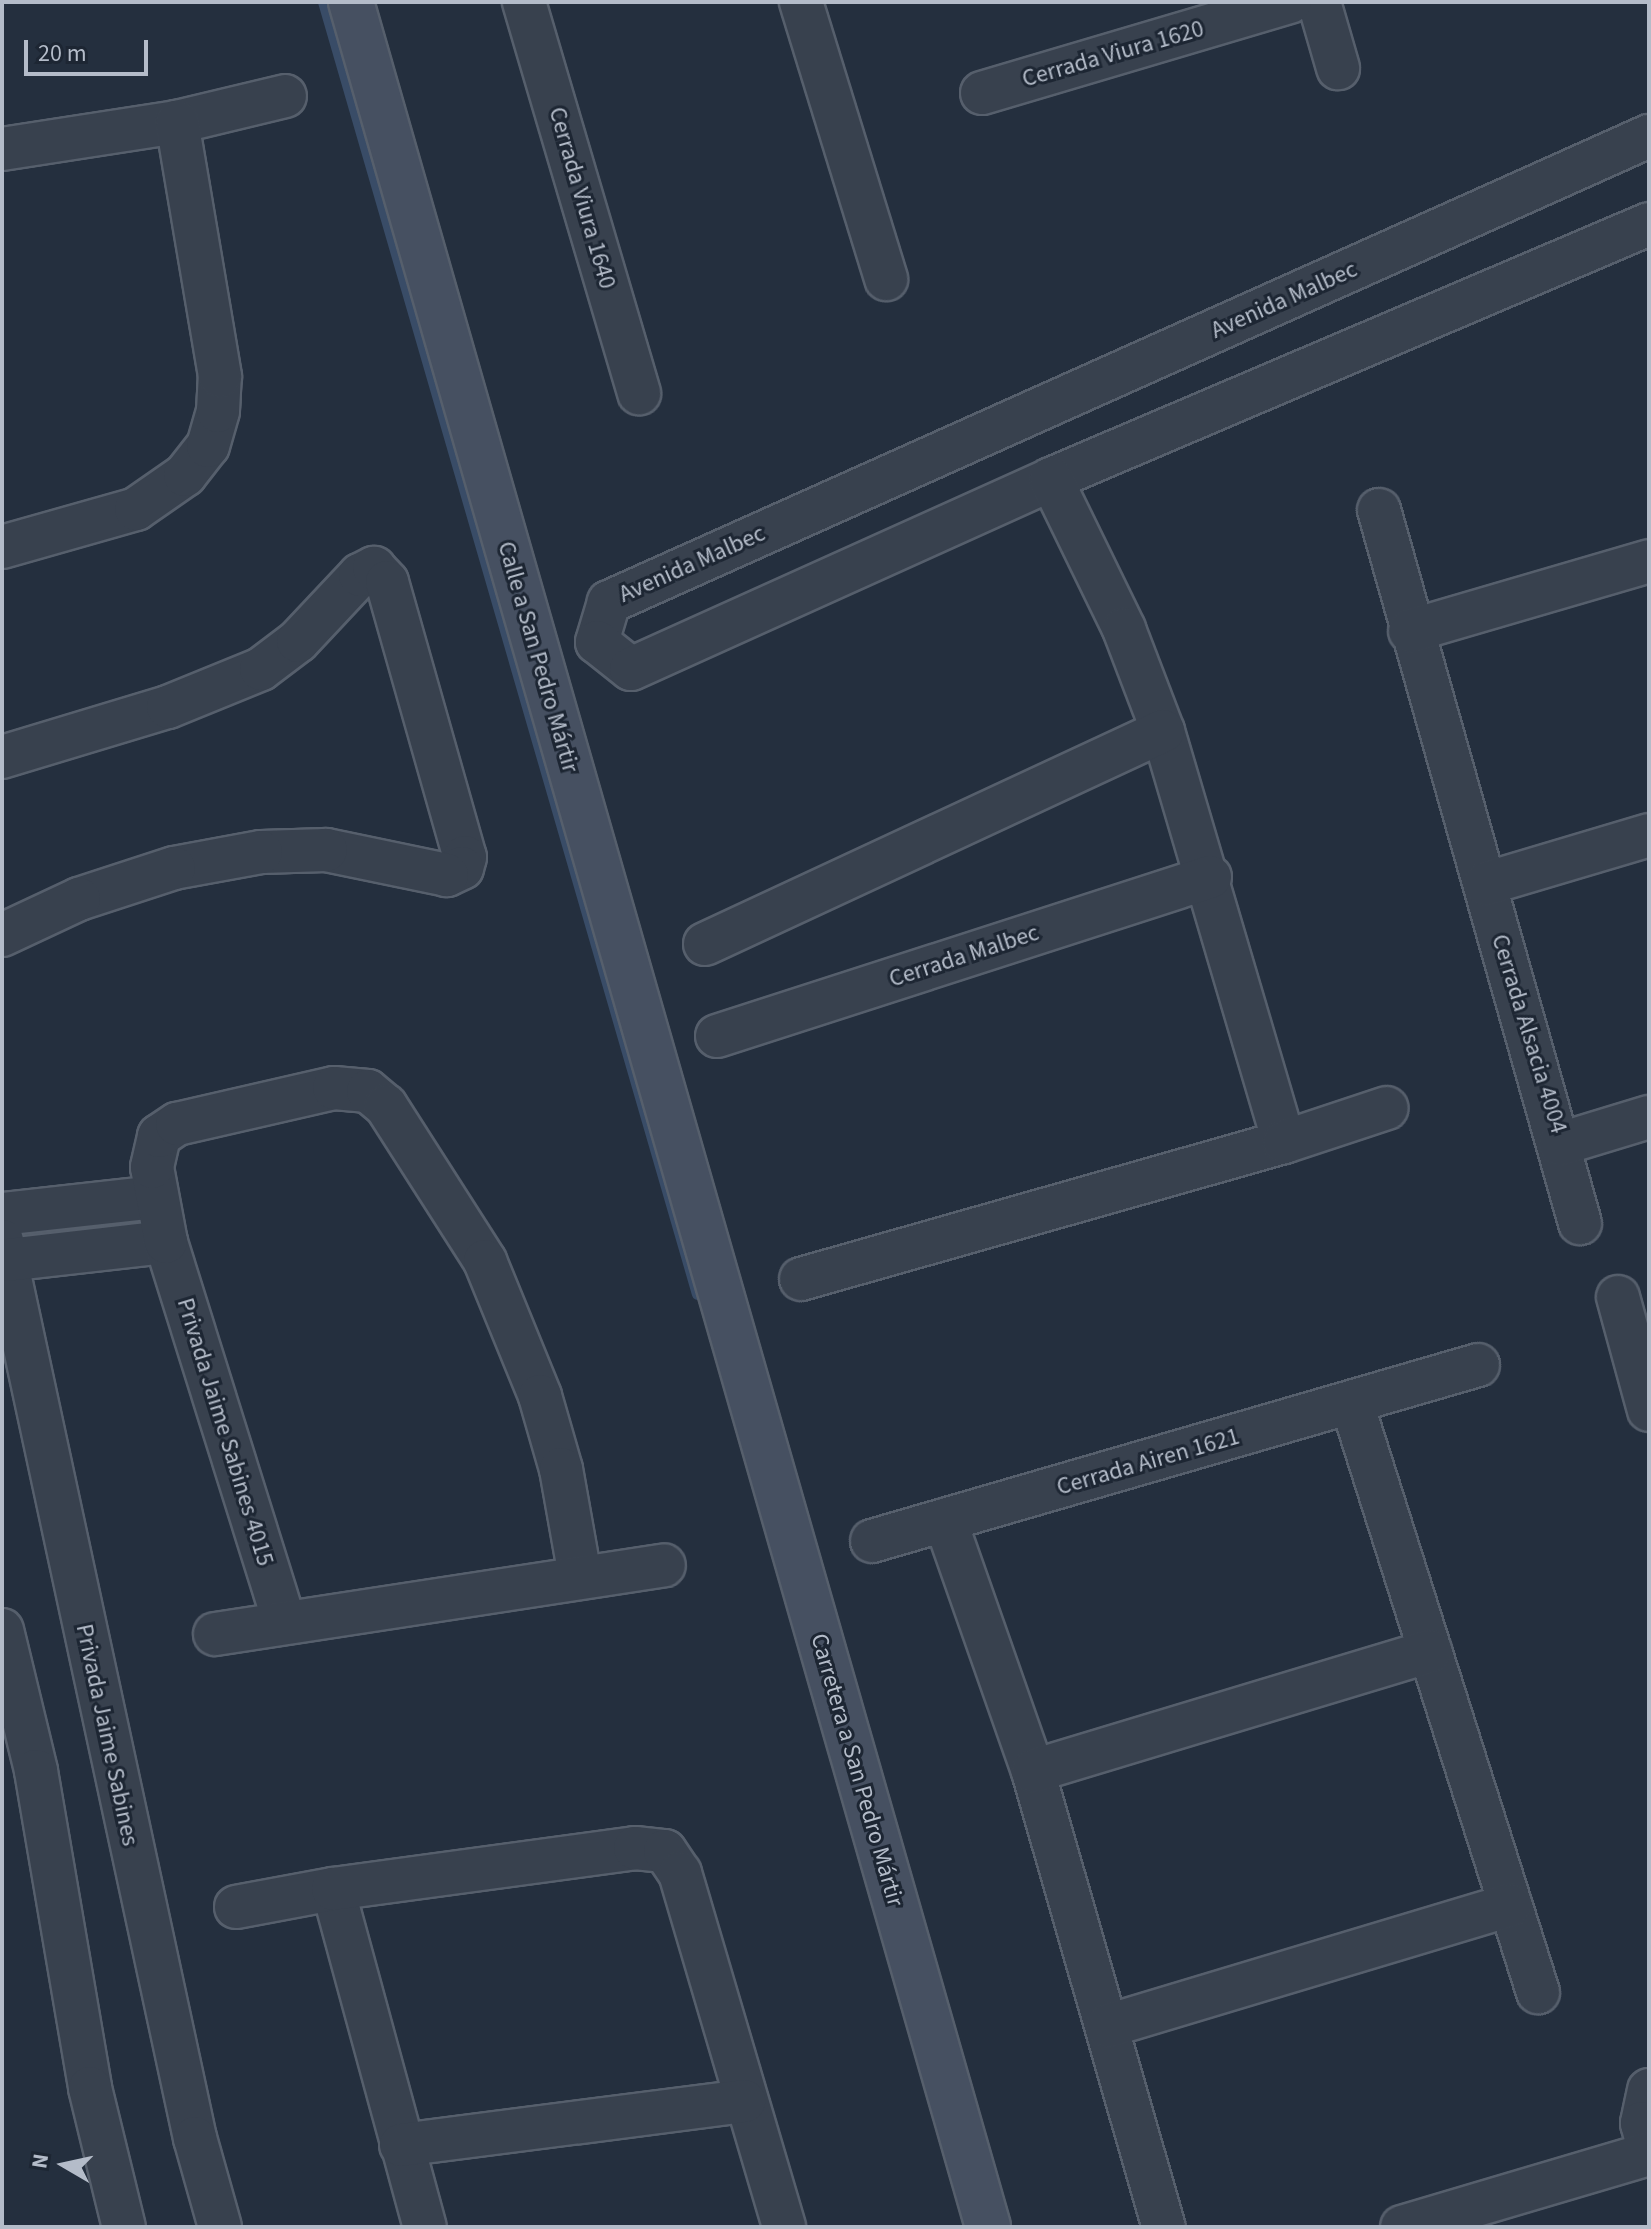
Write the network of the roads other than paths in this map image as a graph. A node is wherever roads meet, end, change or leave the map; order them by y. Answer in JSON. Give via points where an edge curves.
{"nodes":[{"id":1,"x":351,"y":2,"type":"edge"},
{"id":2,"x":524,"y":2,"type":"edge"},
{"id":3,"x":801,"y":2,"type":"edge"},
{"id":4,"x":1290,"y":2,"type":"edge"},
{"id":5,"x":1319,"y":2,"type":"edge"},
{"id":6,"x":1338,"y":68,"type":"dead end"},
{"id":7,"x":982,"y":93,"type":"dead end"},
{"id":8,"x":285,"y":96,"type":"dead end"},
{"id":9,"x":177,"y":122,"type":"junction"},
{"id":10,"x":1649,"y":136,"type":"edge"},
{"id":11,"x":2,"y":149,"type":"edge"},
{"id":12,"x":1649,"y":224,"type":"edge"},
{"id":13,"x":886,"y":279,"type":"dead end"},
{"id":14,"x":639,"y":393,"type":"dead end"},
{"id":15,"x":1051,"y":479,"type":"junction"},
{"id":16,"x":1379,"y":510,"type":"dead end"},
{"id":17,"x":2,"y":547,"type":"edge"},
{"id":18,"x":1649,"y":561,"type":"edge"},
{"id":19,"x":1410,"y":631,"type":"junction"},
{"id":20,"x":1163,"y":731,"type":"junction"},
{"id":21,"x":2,"y":757,"type":"edge"},
{"id":22,"x":1649,"y":835,"type":"edge"},
{"id":23,"x":1210,"y":877,"type":"junction"},
{"id":24,"x":1485,"y":884,"type":"junction"},
{"id":25,"x":2,"y":935,"type":"edge"},
{"id":26,"x":705,"y":944,"type":"dead end"},
{"id":27,"x":717,"y":1036,"type":"dead end"},
{"id":28,"x":1387,"y":1108,"type":"dead end"},
{"id":29,"x":1649,"y":1117,"type":"edge"},
{"id":30,"x":1284,"y":1142,"type":"junction"},
{"id":31,"x":1560,"y":1144,"type":"junction"},
{"id":32,"x":157,"y":1197,"type":"junction"},
{"id":33,"x":2,"y":1214,"type":"edge"},
{"id":34,"x":1580,"y":1223,"type":"dead end"},
{"id":35,"x":166,"y":1242,"type":"junction"},
{"id":36,"x":4,"y":1251,"type":"edge"},
{"id":37,"x":801,"y":1279,"type":"dead end"},
{"id":38,"x":1618,"y":1297,"type":"dead end"},
{"id":39,"x":726,"y":1313,"type":"joint"},
{"id":40,"x":1478,"y":1365,"type":"dead end"},
{"id":41,"x":1648,"y":1401,"type":"edge"},
{"id":42,"x":1352,"y":1404,"type":"junction"},
{"id":43,"x":945,"y":1520,"type":"junction"},
{"id":44,"x":872,"y":1541,"type":"dead end"},
{"id":45,"x":664,"y":1565,"type":"dead end"},
{"id":46,"x":580,"y":1576,"type":"junction"},
{"id":47,"x":284,"y":1621,"type":"junction"},
{"id":48,"x":2,"y":1630,"type":"edge"},
{"id":49,"x":215,"y":1634,"type":"dead end"},
{"id":50,"x":1430,"y":1651,"type":"junction"},
{"id":51,"x":1033,"y":1771,"type":"junction"},
{"id":52,"x":19,"y":1774,"type":"edge"},
{"id":53,"x":333,"y":1889,"type":"junction"},
{"id":54,"x":1510,"y":1905,"type":"junction"},
{"id":55,"x":236,"y":1907,"type":"dead end"},
{"id":56,"x":1538,"y":1992,"type":"dead end"},
{"id":57,"x":1107,"y":2026,"type":"junction"},
{"id":58,"x":1649,"y":2090,"type":"edge"},
{"id":59,"x":744,"y":2101,"type":"junction"},
{"id":60,"x":401,"y":2145,"type":"junction"},
{"id":61,"x":1649,"y":2152,"type":"edge"},
{"id":62,"x":124,"y":2227,"type":"edge"},
{"id":63,"x":220,"y":2227,"type":"edge"},
{"id":64,"x":425,"y":2227,"type":"edge"},
{"id":65,"x":784,"y":2227,"type":"edge"},
{"id":66,"x":988,"y":2227,"type":"edge"},
{"id":67,"x":1164,"y":2227,"type":"edge"},
{"id":68,"x":1402,"y":2227,"type":"edge"}],
"edges":[{"from":1,"to":39,"type":"main road","name":"Calle a San Pedro Mártir"},
{"from":2,"to":14,"type":"street","name":"Cerrada Viura 1640"},
{"from":3,"to":13,"type":"street"},
{"from":4,"to":7,"type":"street","name":"Cerrada Viura 1620"},
{"from":5,"to":6,"type":"street"},
{"from":8,"to":9,"type":"street"},
{"from":9,"to":11,"type":"street"},
{"from":9,"to":17,"type":"street","via":[[220,376],[208,446],[185,475],[136,509]]},
{"from":10,"to":15,"type":"street","name":"Avenida Malbec","via":[[609,602],[597,642],[631,669]]},
{"from":12,"to":15,"type":"street","name":"Avenida Malbec"},
{"from":15,"to":20,"type":"street","via":[[1124,629]]},
{"from":16,"to":19,"type":"street","name":"Cerrada Alsacia 4004"},
{"from":18,"to":19,"type":"street"},
{"from":19,"to":24,"type":"street","name":"Cerrada Alsacia 4004"},
{"from":20,"to":23,"type":"street"},
{"from":20,"to":26,"type":"street"},
{"from":21,"to":25,"type":"street","via":[[168,707],[261,669],[298,641],[360,575],[374,568],[387,582],[465,857],[462,868],[447,875],[326,850],[261,852],[174,868],[79,899]]},
{"from":22,"to":24,"type":"street"},
{"from":23,"to":27,"type":"street","name":"Cerrada Malbec"},
{"from":23,"to":30,"type":"street"},
{"from":24,"to":31,"type":"street","name":"Cerrada Alsacia 4004"},
{"from":28,"to":30,"type":"street"},
{"from":29,"to":31,"type":"street","name":"Cerrada Alsacia 4004"},
{"from":30,"to":37,"type":"street"},
{"from":31,"to":34,"type":"street"},
{"from":32,"to":33,"type":"street"},
{"from":32,"to":35,"type":"street","name":"Privada Jaime Sabines 4015"},
{"from":32,"to":46,"type":"street","name":"Privada Jaime Sabines 4015","via":[[152,1167],[159,1136],[177,1124],[334,1088],[359,1089],[378,1097],[485,1261],[548,1422]]},
{"from":35,"to":36,"type":"street"},
{"from":35,"to":47,"type":"street","name":"Privada Jaime Sabines 4015"},
{"from":36,"to":63,"type":"street","name":"Privada Jaime Sabines","via":[[141,1893]]},
{"from":38,"to":41,"type":"street"},
{"from":39,"to":66,"type":"main road","name":"Carretera a San Pedro Mártir"},
{"from":40,"to":42,"type":"street","name":"Cerrada Airen 1621"},
{"from":42,"to":43,"type":"street","name":"Cerrada Airen 1621"},
{"from":42,"to":50,"type":"street"},
{"from":43,"to":44,"type":"street","name":"Cerrada Airen 1621"},
{"from":43,"to":51,"type":"street"},
{"from":45,"to":46,"type":"street"},
{"from":46,"to":47,"type":"street"},
{"from":47,"to":49,"type":"street"},
{"from":48,"to":52,"type":"street"},
{"from":50,"to":51,"type":"street"},
{"from":50,"to":54,"type":"street"},
{"from":51,"to":57,"type":"street"},
{"from":52,"to":62,"type":"street"},
{"from":53,"to":55,"type":"street"},
{"from":53,"to":59,"type":"street","via":[[635,1848],[665,1851],[680,1873]]},
{"from":53,"to":60,"type":"street"},
{"from":54,"to":56,"type":"street"},
{"from":54,"to":57,"type":"street"},
{"from":57,"to":67,"type":"street"},
{"from":58,"to":61,"type":"street","via":[[1642,2123]]},
{"from":59,"to":60,"type":"street"},
{"from":59,"to":65,"type":"street"},
{"from":60,"to":64,"type":"street"},
{"from":61,"to":68,"type":"street"}]}
